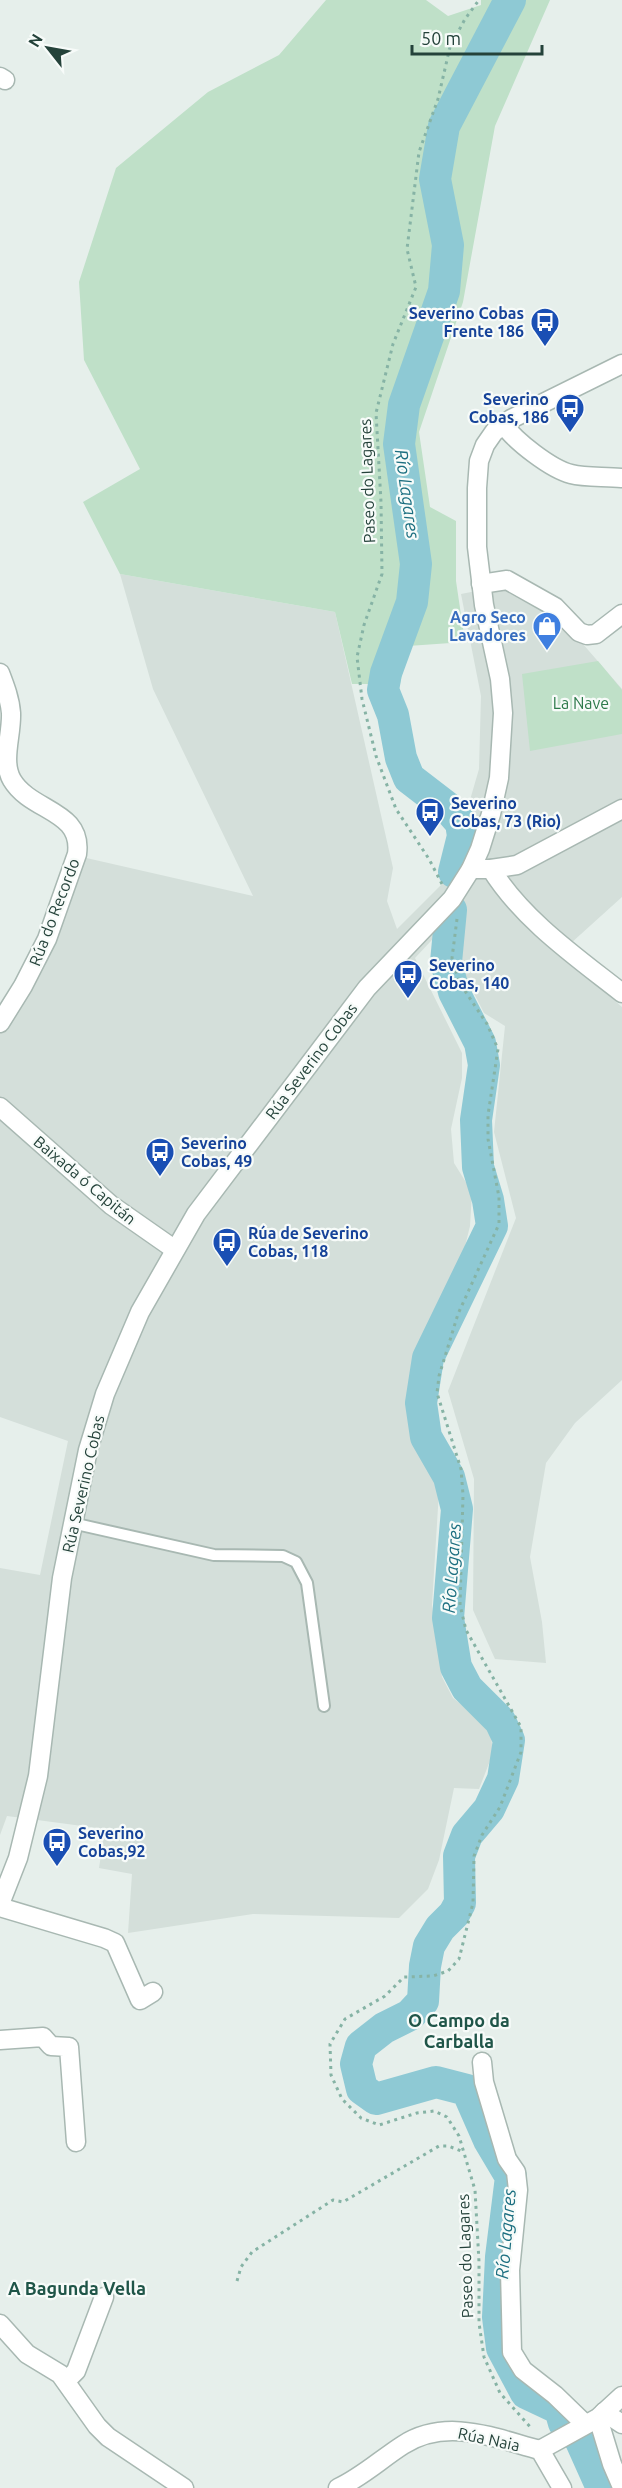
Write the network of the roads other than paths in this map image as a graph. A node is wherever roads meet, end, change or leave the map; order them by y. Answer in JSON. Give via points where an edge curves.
{"nodes":[{"id":1,"x":622,"y":364,"type":"edge"},
{"id":2,"x":504,"y":425,"type":"junction"},
{"id":3,"x":622,"y":477,"type":"edge"},
{"id":4,"x":481,"y":584,"type":"junction"},
{"id":5,"x":622,"y":614,"type":"edge"},
{"id":6,"x":0,"y":673,"type":"edge"},
{"id":7,"x":3,"y":751,"type":"edge"},
{"id":8,"x":622,"y":809,"type":"edge"},
{"id":9,"x":471,"y":869,"type":"junction"},
{"id":10,"x":491,"y":869,"type":"junction"},
{"id":11,"x":622,"y":993,"type":"edge"},
{"id":12,"x":0,"y":1023,"type":"edge"},
{"id":13,"x":0,"y":1107,"type":"edge"},
{"id":14,"x":174,"y":1249,"type":"junction"},
{"id":15,"x":72,"y":1522,"type":"junction"},
{"id":16,"x":324,"y":1706,"type":"dead end"},
{"id":17,"x":0,"y":1905,"type":"edge"},
{"id":18,"x":153,"y":1992,"type":"dead end"},
{"id":19,"x":0,"y":2040,"type":"edge"},
{"id":20,"x":482,"y":2062,"type":"dead end"},
{"id":21,"x":76,"y":2142,"type":"dead end"},
{"id":22,"x":104,"y":2297,"type":"dead end"},
{"id":23,"x":0,"y":2324,"type":"edge"},
{"id":24,"x":66,"y":2381,"type":"junction"},
{"id":25,"x":622,"y":2396,"type":"edge"},
{"id":26,"x":591,"y":2421,"type":"junction"},
{"id":27,"x":622,"y":2424,"type":"edge"},
{"id":28,"x":549,"y":2445,"type":"junction"},
{"id":29,"x":622,"y":2487,"type":"edge"},
{"id":30,"x":184,"y":2488,"type":"edge"},
{"id":31,"x":338,"y":2488,"type":"edge"},
{"id":32,"x":562,"y":2488,"type":"edge"}],
"edges":[{"from":1,"to":2,"type":"street","name":"Rúa Severino Cobas"},
{"from":2,"to":3,"type":"street","via":[[512,437],[570,474]]},
{"from":2,"to":4,"type":"street","name":"Rúa Severino Cobas","via":[[494,432],[479,461],[475,516]]},
{"from":4,"to":5,"type":"street","via":[[507,580],[555,607],[579,632],[587,635],[596,634]]},
{"from":4,"to":9,"type":"street","name":"Rúa Severino Cobas","via":[[500,679],[502,745],[491,814]]},
{"from":6,"to":7,"type":"street","name":"Rúa do Recordo","via":[[11,711],[10,743]]},
{"from":7,"to":12,"type":"street","name":"Rúa do Recordo","via":[[18,789],[67,822],[79,842],[47,939]]},
{"from":8,"to":10,"type":"street","via":[[517,865]]},
{"from":9,"to":10,"type":"street"},
{"from":9,"to":14,"type":"street","name":"Rúa Severino Cobas","via":[[452,899],[344,1017]]},
{"from":10,"to":11,"type":"street","via":[[504,890],[544,930]]},
{"from":13,"to":14,"type":"street","name":"Baixada ó Capitán","via":[[111,1205]]},
{"from":14,"to":15,"type":"street","name":"Rúa Severino Cobas","via":[[140,1312],[105,1394]]},
{"from":15,"to":16,"type":"lane","via":[[214,1555],[283,1556],[296,1562],[307,1583]]},
{"from":15,"to":17,"type":"street","name":"Rúa Severino Cobas","via":[[60,1588],[38,1776],[18,1858]]},
{"from":17,"to":18,"type":"street","via":[[114,1943],[140,2000]]},
{"from":19,"to":21,"type":"street","via":[[43,2037],[51,2046],[69,2047]]},
{"from":20,"to":26,"type":"street","via":[[484,2082],[507,2159],[516,2172],[518,2190],[510,2270],[512,2352],[523,2370]]},
{"from":22,"to":24,"type":"street","via":[[76,2370]]},
{"from":23,"to":24,"type":"street","via":[[27,2354]]},
{"from":24,"to":30,"type":"street","via":[[108,2437]]},
{"from":25,"to":26,"type":"street"},
{"from":26,"to":27,"type":"street"},
{"from":26,"to":28,"type":"street"},
{"from":26,"to":29,"type":"street"},
{"from":28,"to":31,"type":"street","name":"Rúa Naia","via":[[471,2432],[424,2434]]},
{"from":28,"to":32,"type":"street","name":"Rúa Naia"}]}
